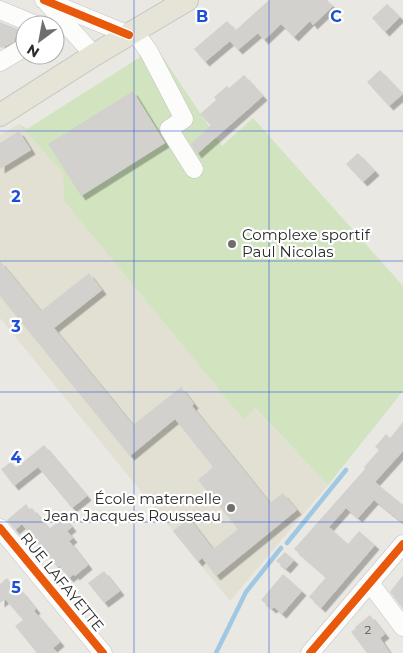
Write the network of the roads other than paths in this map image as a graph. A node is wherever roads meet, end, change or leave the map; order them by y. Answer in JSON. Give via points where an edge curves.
{"nodes":[{"id":1,"x":44,"y":0,"type":"edge"},
{"id":2,"x":186,"y":0,"type":"edge"},
{"id":3,"x":0,"y":10,"type":"edge"},
{"id":4,"x":53,"y":15,"type":"edge"},
{"id":5,"x":15,"y":16,"type":"edge"},
{"id":6,"x":65,"y":29,"type":"edge"},
{"id":7,"x":132,"y":33,"type":"junction"},
{"id":8,"x":15,"y":53,"type":"edge"},
{"id":9,"x":94,"y":55,"type":"junction"},
{"id":10,"x":0,"y":62,"type":"edge"},
{"id":11,"x":0,"y":115,"type":"edge"},
{"id":12,"x":194,"y":169,"type":"dead end"},
{"id":13,"x":0,"y":528,"type":"edge"},
{"id":14,"x":403,"y":544,"type":"edge"},
{"id":15,"x":370,"y":583,"type":"junction"},
{"id":16,"x":403,"y":627,"type":"edge"},
{"id":17,"x":103,"y":653,"type":"edge"},
{"id":18,"x":310,"y":653,"type":"edge"}],
"edges":[{"from":1,"to":4,"type":"street"},
{"from":1,"to":7,"type":"street"},
{"from":2,"to":7,"type":"main road"},
{"from":3,"to":5,"type":"street"},
{"from":6,"to":9,"type":"street"},
{"from":7,"to":9,"type":"main road"},
{"from":7,"to":12,"type":"street","via":[[149,52],[184,119],[170,129]]},
{"from":8,"to":10,"type":"street"},
{"from":9,"to":11,"type":"main road"},
{"from":13,"to":17,"type":"street","name":"RUE LAFAYETTE"},
{"from":14,"to":15,"type":"street"},
{"from":15,"to":16,"type":"street"},
{"from":15,"to":18,"type":"street"}]}
